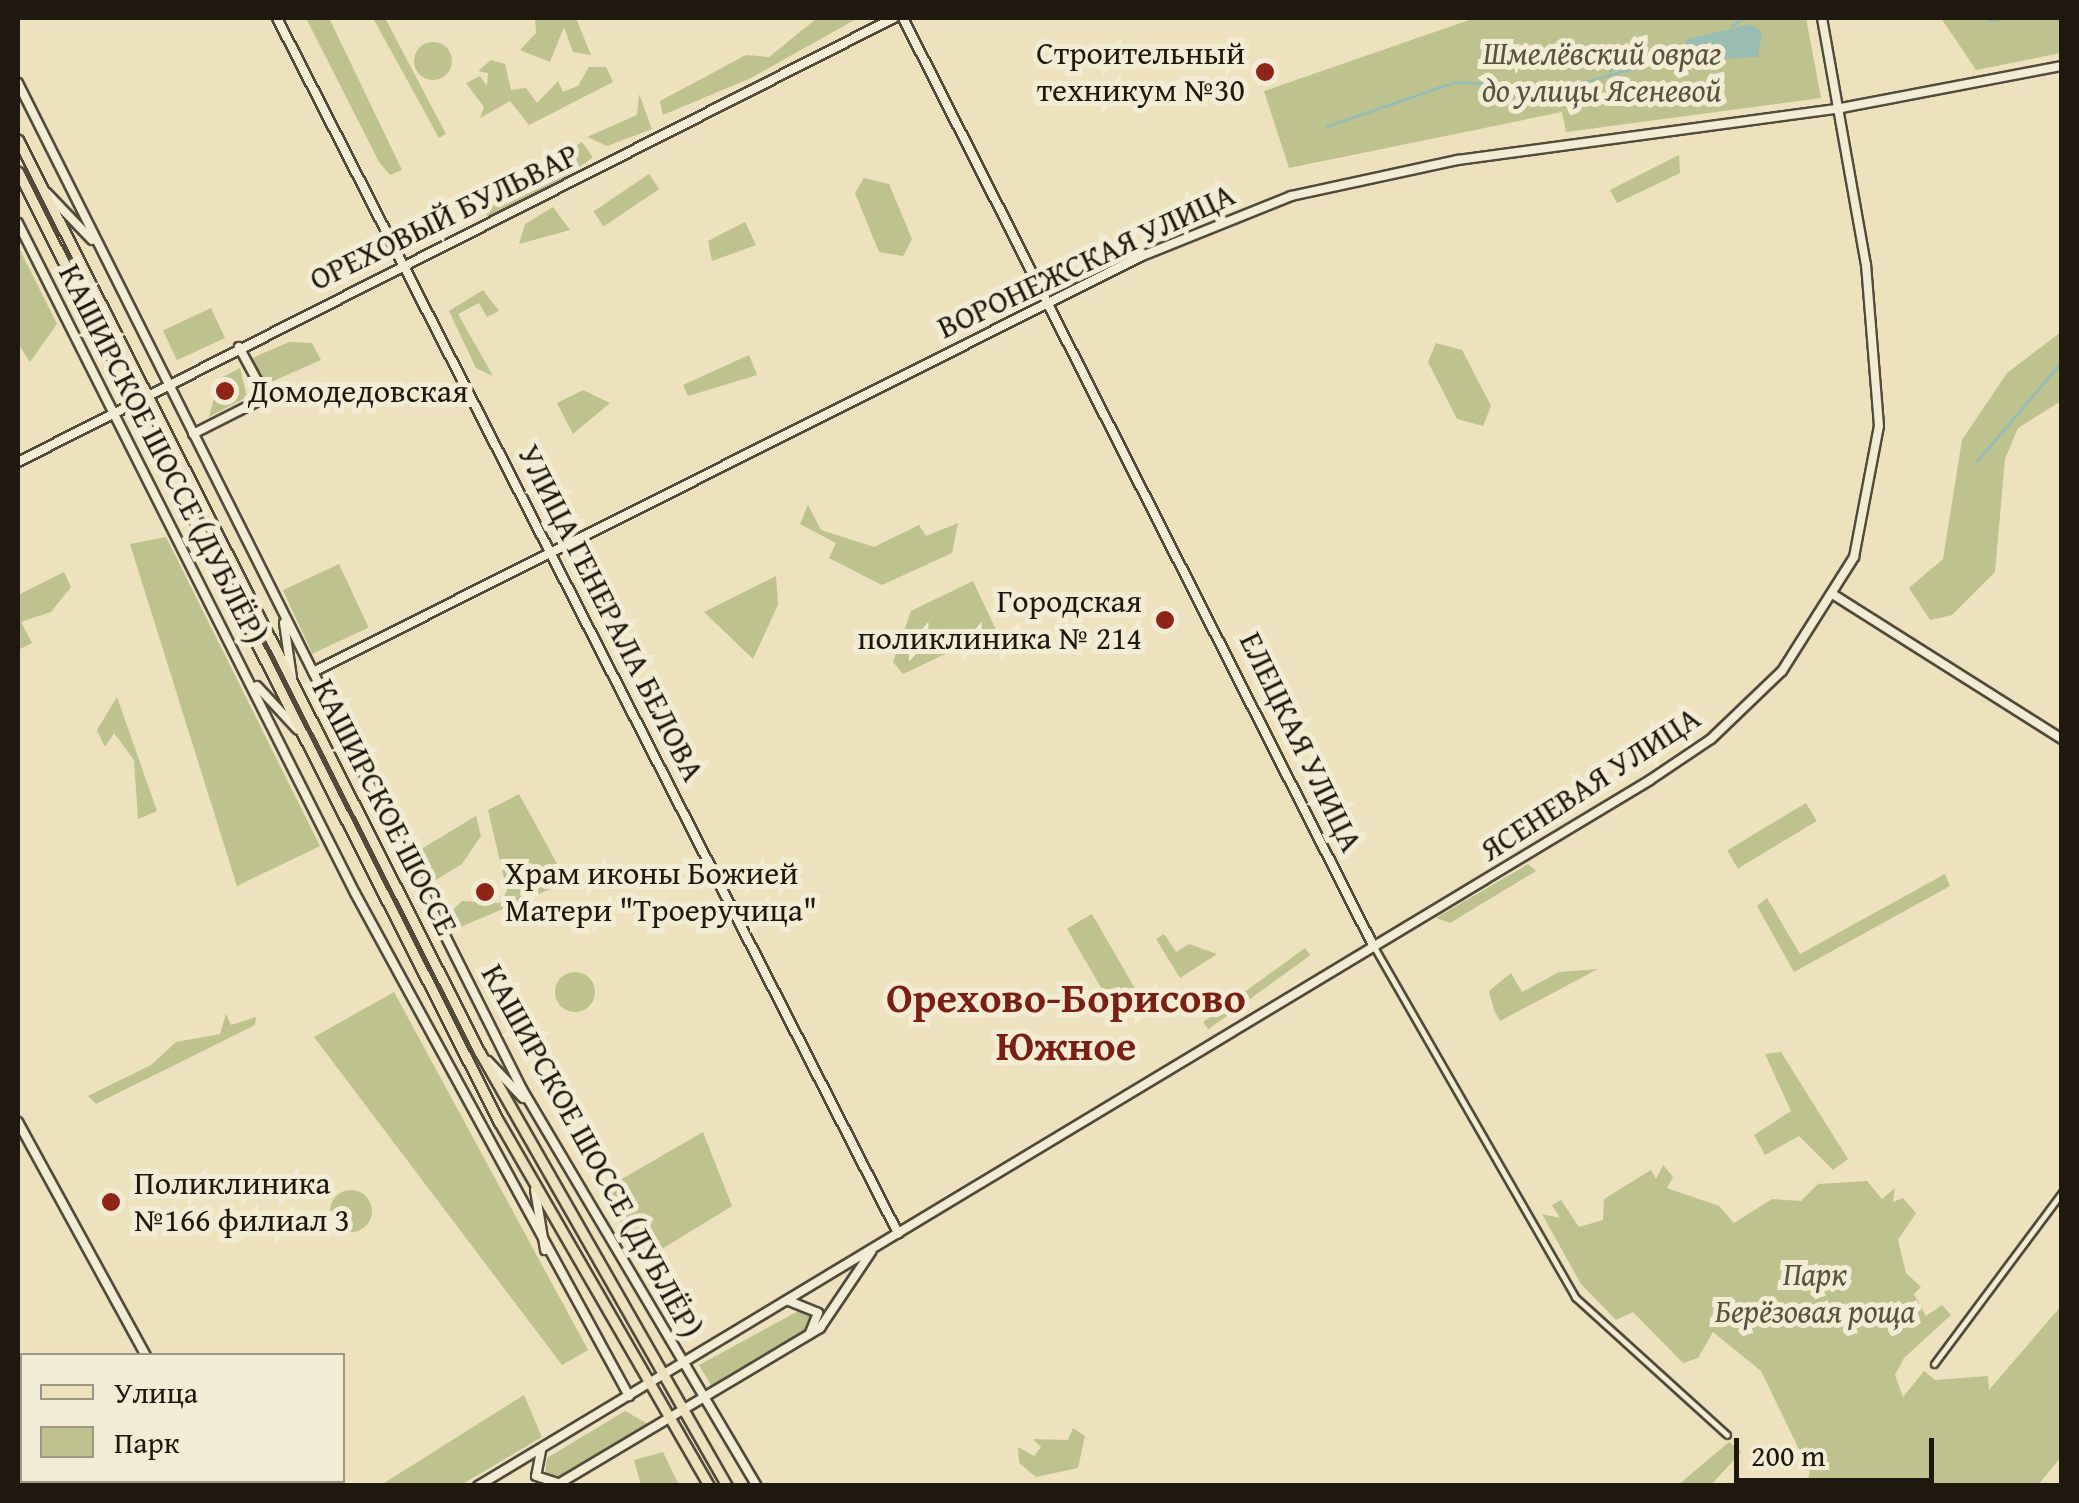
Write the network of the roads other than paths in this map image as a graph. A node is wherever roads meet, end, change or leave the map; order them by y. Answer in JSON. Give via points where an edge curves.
{"nodes":[{"id":1,"x":277,"y":18,"type":"edge"},
{"id":2,"x":894,"y":18,"type":"edge"},
{"id":3,"x":903,"y":18,"type":"edge"},
{"id":4,"x":1822,"y":18,"type":"edge"},
{"id":5,"x":2062,"y":66,"type":"edge"},
{"id":6,"x":18,"y":83,"type":"edge"},
{"id":7,"x":1841,"y":108,"type":"junction"},
{"id":8,"x":18,"y":140,"type":"edge"},
{"id":9,"x":19,"y":178,"type":"edge"},
{"id":10,"x":42,"y":189,"type":"junction"},
{"id":11,"x":18,"y":224,"type":"edge"},
{"id":12,"x":101,"y":252,"type":"junction"},
{"id":13,"x":404,"y":264,"type":"junction"},
{"id":14,"x":1049,"y":302,"type":"junction"},
{"id":15,"x":239,"y":347,"type":"junction"},
{"id":16,"x":168,"y":385,"type":"junction"},
{"id":17,"x":148,"y":394,"type":"junction"},
{"id":18,"x":134,"y":402,"type":"junction"},
{"id":19,"x":112,"y":413,"type":"junction"},
{"id":20,"x":193,"y":434,"type":"junction"},
{"id":21,"x":18,"y":462,"type":"edge"},
{"id":22,"x":551,"y":552,"type":"junction"},
{"id":23,"x":1834,"y":594,"type":"junction"},
{"id":24,"x":282,"y":612,"type":"junction"},
{"id":25,"x":245,"y":670,"type":"junction"},
{"id":26,"x":313,"y":672,"type":"junction"},
{"id":27,"x":292,"y":678,"type":"junction"},
{"id":28,"x":298,"y":729,"type":"junction"},
{"id":29,"x":2062,"y":738,"type":"edge"},
{"id":30,"x":1374,"y":947,"type":"junction"},
{"id":31,"x":480,"y":1053,"type":"junction"},
{"id":32,"x":533,"y":1109,"type":"junction"},
{"id":33,"x":18,"y":1122,"type":"edge"},
{"id":34,"x":534,"y":1188,"type":"junction"},
{"id":35,"x":2062,"y":1192,"type":"edge"},
{"id":36,"x":898,"y":1232,"type":"junction"},
{"id":37,"x":879,"y":1244,"type":"junction"},
{"id":38,"x":546,"y":1255,"type":"junction"},
{"id":39,"x":783,"y":1302,"type":"junction"},
{"id":40,"x":808,"y":1336,"type":"junction"},
{"id":41,"x":144,"y":1353,"type":"edge"},
{"id":42,"x":683,"y":1364,"type":"junction"},
{"id":43,"x":1934,"y":1364,"type":"dead end"},
{"id":44,"x":662,"y":1376,"type":"junction"},
{"id":45,"x":649,"y":1384,"type":"junction"},
{"id":46,"x":628,"y":1396,"type":"junction"},
{"id":47,"x":704,"y":1398,"type":"junction"},
{"id":48,"x":682,"y":1411,"type":"junction"},
{"id":49,"x":669,"y":1419,"type":"junction"},
{"id":50,"x":1727,"y":1435,"type":"dead end"},
{"id":51,"x":543,"y":1448,"type":"junction"},
{"id":52,"x":558,"y":1484,"type":"edge"},
{"id":53,"x":478,"y":1486,"type":"edge"},
{"id":54,"x":709,"y":1486,"type":"edge"},
{"id":55,"x":727,"y":1486,"type":"edge"},
{"id":56,"x":757,"y":1486,"type":"edge"}],
"edges":[{"from":1,"to":13,"type":"main road","name":"УЛИЦА ГЕНЕРАЛА БЕЛОВА"},
{"from":2,"to":13,"type":"main road","name":"ОРЕХОВЫЙ БУЛЬВАР"},
{"from":3,"to":14,"type":"main road","name":"ЕЛЕЦКАЯ УЛИЦА"},
{"from":4,"to":7,"type":"main road","name":"ЯСЕНЕВАЯ УЛИЦА"},
{"from":5,"to":7,"type":"main road","name":"ВОРОНЕЖСКАЯ УЛИЦА"},
{"from":6,"to":12,"type":"main road","name":"КАШИРСКОЕ ШОССЕ (ДУБЛЁР)"},
{"from":7,"to":14,"type":"main road","name":"ВОРОНЕЖСКАЯ УЛИЦА","via":[[1328,186],[1186,235]]},
{"from":7,"to":23,"type":"main road","name":"ЯСЕНЕВАЯ УЛИЦА","via":[[1880,385],[1870,488]]},
{"from":8,"to":10,"type":"main road","name":"КАШИРСКОЕ ШОССЕ"},
{"from":9,"to":18,"type":"main road","name":"КАШИРСКОЕ ШОССЕ"},
{"from":10,"to":12,"type":"main road"},
{"from":10,"to":17,"type":"main road","name":"КАШИРСКОЕ ШОССЕ"},
{"from":11,"to":19,"type":"main road","name":"КАШИРСКОЕ ШОССЕ (ДУБЛЁР)"},
{"from":12,"to":16,"type":"main road","name":"КАШИРСКОЕ ШОССЕ (ДУБЛЁР)"},
{"from":13,"to":15,"type":"main road","name":"ОРЕХОВЫЙ БУЛЬВАР"},
{"from":13,"to":22,"type":"main road","name":"УЛИЦА ГЕНЕРАЛА БЕЛОВА"},
{"from":14,"to":22,"type":"main road","name":"ВОРОНЕЖСКАЯ УЛИЦА"},
{"from":14,"to":30,"type":"main road","name":"ЕЛЕЦКАЯ УЛИЦА"},
{"from":15,"to":16,"type":"main road","name":"ОРЕХОВЫЙ БУЛЬВАР"},
{"from":15,"to":20,"type":"main road","via":[[266,398]]},
{"from":16,"to":17,"type":"main road","name":"ОРЕХОВЫЙ БУЛЬВАР"},
{"from":16,"to":20,"type":"main road","name":"КАШИРСКОЕ ШОССЕ (ДУБЛЁР)"},
{"from":17,"to":18,"type":"main road","name":"ОРЕХОВЫЙ БУЛЬВАР"},
{"from":17,"to":27,"type":"main road","name":"КАШИРСКОЕ ШОССЕ"},
{"from":18,"to":19,"type":"main road","name":"ОРЕХОВЫЙ БУЛЬВАР"},
{"from":18,"to":28,"type":"main road","name":"КАШИРСКОЕ ШОССЕ"},
{"from":19,"to":21,"type":"main road","name":"ОРЕХОВЫЙ БУЛЬВАР"},
{"from":19,"to":25,"type":"main road","name":"КАШИРСКОЕ ШОССЕ (ДУБЛЁР)"},
{"from":20,"to":24,"type":"main road","name":"КАШИРСКОЕ ШОССЕ (ДУБЛЁР)"},
{"from":22,"to":26,"type":"main road","name":"ВОРОНЕЖСКАЯ УЛИЦА"},
{"from":22,"to":36,"type":"main road","name":"УЛИЦА ГЕНЕРАЛА БЕЛОВА"},
{"from":23,"to":29,"type":"main road"},
{"from":23,"to":30,"type":"main road","name":"ЯСЕНЕВАЯ УЛИЦА","via":[[1782,672],[1711,740]]},
{"from":24,"to":26,"type":"main road","name":"КАШИРСКОЕ ШОССЕ (ДУБЛЁР)"},
{"from":24,"to":27,"type":"main road"},
{"from":25,"to":28,"type":"main road"},
{"from":25,"to":38,"type":"main road","name":"КАШИРСКОЕ ШОССЕ (ДУБЛЁР)"},
{"from":26,"to":32,"type":"main road","name":"КАШИРСКОЕ ШОССЕ (ДУБЛЁР)"},
{"from":27,"to":31,"type":"main road","name":"КАШИРСКОЕ ШОССЕ"},
{"from":28,"to":34,"type":"main road","name":"КАШИРСКОЕ ШОССЕ"},
{"from":30,"to":36,"type":"main road","name":"ЯСЕНЕВАЯ УЛИЦА"},
{"from":30,"to":50,"type":"street","name":"ЕЛЕЦКАЯ УЛИЦА","via":[[1575,1297]]},
{"from":31,"to":32,"type":"main road"},
{"from":31,"to":44,"type":"main road","name":"КАШИРСКОЕ ШОССЕ"},
{"from":32,"to":42,"type":"main road","name":"КАШИРСКОЕ ШОССЕ (ДУБЛЁР)"},
{"from":33,"to":41,"type":"main road"},
{"from":34,"to":38,"type":"main road"},
{"from":34,"to":45,"type":"main road","name":"КАШИРСКОЕ ШОССЕ"},
{"from":35,"to":43,"type":"street"},
{"from":36,"to":37,"type":"main road","name":"ЯСЕНЕВАЯ УЛИЦА"},
{"from":37,"to":39,"type":"main road","name":"ЯСЕНЕВАЯ УЛИЦА"},
{"from":37,"to":40,"type":"main road","name":"ЯСЕНЕВАЯ УЛИЦА"},
{"from":38,"to":46,"type":"main road","name":"КАШИРСКОЕ ШОССЕ (ДУБЛЁР)"},
{"from":39,"to":40,"type":"main road","via":[[812,1305],[818,1320]]},
{"from":39,"to":42,"type":"main road","name":"ЯСЕНЕВАЯ УЛИЦА"},
{"from":40,"to":47,"type":"main road","name":"ЯСЕНЕВАЯ УЛИЦА"},
{"from":42,"to":44,"type":"main road","name":"ЯСЕНЕВАЯ УЛИЦА"},
{"from":42,"to":47,"type":"main road","name":"КАШИРСКОЕ ШОССЕ (ДУБЛЁР)"},
{"from":44,"to":45,"type":"main road","name":"ЯСЕНЕВАЯ УЛИЦА"},
{"from":44,"to":48,"type":"main road","name":"КАШИРСКОЕ ШОССЕ"},
{"from":45,"to":46,"type":"main road","name":"ЯСЕНЕВАЯ УЛИЦА"},
{"from":45,"to":49,"type":"main road","name":"КАШИРСКОЕ ШОССЕ"},
{"from":46,"to":51,"type":"main road","name":"ЯСЕНЕВАЯ УЛИЦА"},
{"from":47,"to":48,"type":"main road","name":"ЯСЕНЕВАЯ УЛИЦА"},
{"from":47,"to":56,"type":"main road","name":"КАШИРСКОЕ ШОССЕ (ДУБЛЁР)"},
{"from":48,"to":49,"type":"main road","name":"ЯСЕНЕВАЯ УЛИЦА"},
{"from":48,"to":55,"type":"main road","name":"КАШИРСКОЕ ШОССЕ"},
{"from":49,"to":52,"type":"main road","name":"ЯСЕНЕВАЯ УЛИЦА"},
{"from":49,"to":54,"type":"main road","name":"КАШИРСКОЕ ШОССЕ"},
{"from":51,"to":52,"type":"main road","via":[[536,1476]]},
{"from":51,"to":53,"type":"main road","name":"ЯСЕНЕВАЯ УЛИЦА"}]}
